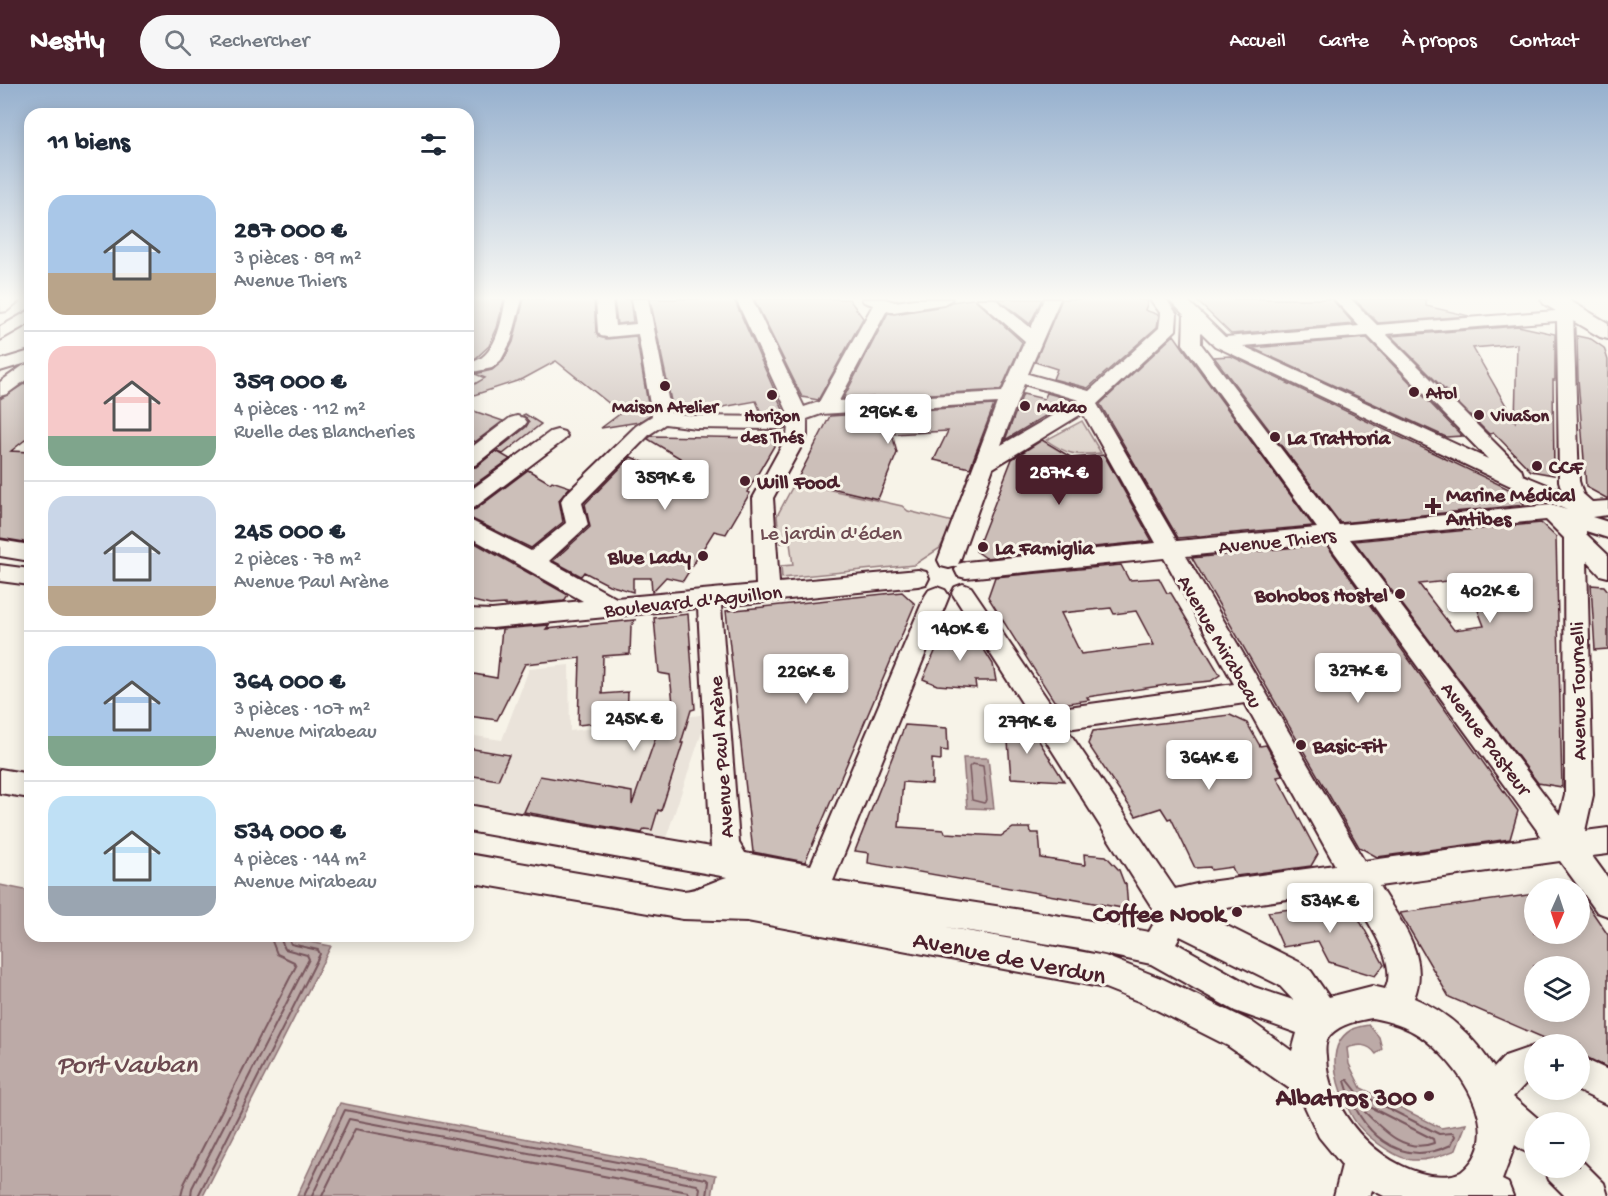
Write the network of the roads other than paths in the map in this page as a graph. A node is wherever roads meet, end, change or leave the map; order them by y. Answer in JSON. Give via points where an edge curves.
{"nodes":[{"id":1,"x":497,"y":351,"type":"edge"},
{"id":2,"x":649,"y":351,"type":"edge"},
{"id":3,"x":768,"y":351,"type":"edge"},
{"id":4,"x":852,"y":351,"type":"edge"},
{"id":5,"x":1029,"y":351,"type":"edge"},
{"id":6,"x":1144,"y":351,"type":"edge"},
{"id":7,"x":1197,"y":351,"type":"edge"},
{"id":8,"x":1240,"y":351,"type":"edge"},
{"id":9,"x":1393,"y":351,"type":"edge"},
{"id":10,"x":1562,"y":351,"type":"edge"},
{"id":11,"x":24,"y":358,"type":"edge"},
{"id":12,"x":24,"y":364,"type":"edge"},
{"id":13,"x":0,"y":366,"type":"edge"},
{"id":14,"x":474,"y":366,"type":"edge"},
{"id":15,"x":0,"y":373,"type":"edge"},
{"id":16,"x":24,"y":373,"type":"edge"},
{"id":17,"x":1018,"y":377,"type":"junction"},
{"id":18,"x":0,"y":390,"type":"edge"},
{"id":19,"x":1009,"y":396,"type":"junction"},
{"id":20,"x":1090,"y":400,"type":"junction"},
{"id":21,"x":826,"y":407,"type":"junction"},
{"id":22,"x":798,"y":414,"type":"junction"},
{"id":23,"x":662,"y":418,"type":"junction"},
{"id":24,"x":517,"y":422,"type":"dead end"},
{"id":25,"x":557,"y":436,"type":"dead end"},
{"id":26,"x":474,"y":455,"type":"edge"},
{"id":27,"x":986,"y":463,"type":"junction"},
{"id":28,"x":1524,"y":484,"type":"junction"},
{"id":29,"x":474,"y":498,"type":"edge"},
{"id":30,"x":1551,"y":512,"type":"junction"},
{"id":31,"x":1587,"y":525,"type":"edge"},
{"id":32,"x":1608,"y":530,"type":"edge"},
{"id":33,"x":474,"y":533,"type":"edge"},
{"id":34,"x":1335,"y":534,"type":"junction"},
{"id":35,"x":0,"y":548,"type":"edge"},
{"id":36,"x":24,"y":550,"type":"edge"},
{"id":37,"x":1170,"y":551,"type":"junction"},
{"id":38,"x":533,"y":562,"type":"junction"},
{"id":39,"x":1608,"y":570,"type":"edge"},
{"id":40,"x":0,"y":573,"type":"edge"},
{"id":41,"x":959,"y":574,"type":"junction"},
{"id":42,"x":24,"y":576,"type":"edge"},
{"id":43,"x":918,"y":578,"type":"junction"},
{"id":44,"x":768,"y":593,"type":"junction"},
{"id":45,"x":937,"y":596,"type":"junction"},
{"id":46,"x":709,"y":598,"type":"junction"},
{"id":47,"x":614,"y":608,"type":"junction"},
{"id":48,"x":474,"y":618,"type":"edge"},
{"id":49,"x":1251,"y":692,"type":"junction"},
{"id":50,"x":1047,"y":721,"type":"junction"},
{"id":51,"x":0,"y":781,"type":"edge"},
{"id":52,"x":24,"y":785,"type":"edge"},
{"id":53,"x":474,"y":819,"type":"edge"},
{"id":54,"x":1608,"y":841,"type":"edge"},
{"id":55,"x":1567,"y":846,"type":"junction"},
{"id":56,"x":737,"y":865,"type":"junction"},
{"id":57,"x":474,"y":869,"type":"edge"},
{"id":58,"x":1358,"y":876,"type":"junction"},
{"id":59,"x":817,"y":885,"type":"junction"},
{"id":60,"x":1608,"y":902,"type":"edge"},
{"id":61,"x":683,"y":905,"type":"junction"},
{"id":62,"x":1168,"y":905,"type":"junction"},
{"id":63,"x":1156,"y":949,"type":"junction"},
{"id":64,"x":1392,"y":1006,"type":"junction"},
{"id":65,"x":1322,"y":1019,"type":"junction"},
{"id":66,"x":1524,"y":1066,"type":"edge"},
{"id":67,"x":1590,"y":1079,"type":"edge"},
{"id":68,"x":1311,"y":1084,"type":"junction"},
{"id":69,"x":1608,"y":1088,"type":"edge"},
{"id":70,"x":1492,"y":1100,"type":"junction"},
{"id":71,"x":1524,"y":1129,"type":"edge"},
{"id":72,"x":1361,"y":1161,"type":"junction"},
{"id":73,"x":1573,"y":1178,"type":"edge"},
{"id":74,"x":1485,"y":1190,"type":"edge"},
{"id":75,"x":1352,"y":1196,"type":"edge"},
{"id":76,"x":1591,"y":1196,"type":"edge"}],
"edges":[{"from":1,"to":14,"type":"street","via":[[491,361]]},
{"from":2,"to":23,"type":"street"},
{"from":3,"to":22,"type":"street"},
{"from":4,"to":21,"type":"street"},
{"from":5,"to":17,"type":"street"},
{"from":6,"to":20,"type":"street"},
{"from":7,"to":34,"type":"street","name":"Avenue Pasteur"},
{"from":8,"to":28,"type":"street"},
{"from":9,"to":28,"type":"street"},
{"from":10,"to":31,"type":"street","via":[[1569,481]]},
{"from":11,"to":13,"type":"street"},
{"from":12,"to":15,"type":"street"},
{"from":16,"to":18,"type":"street"},
{"from":17,"to":19,"type":"street"},
{"from":17,"to":20,"type":"street"},
{"from":19,"to":21,"type":"street"},
{"from":19,"to":27,"type":"street"},
{"from":20,"to":27,"type":"street"},
{"from":20,"to":37,"type":"street","name":"Avenue Mirabeau"},
{"from":21,"to":22,"type":"street"},
{"from":22,"to":23,"type":"street","via":[[778,423]]},
{"from":22,"to":44,"type":"street","via":[[797,436],[763,498]]},
{"from":23,"to":38,"type":"street","via":[[643,430],[571,501],[577,525]]},
{"from":24,"to":26,"type":"street"},
{"from":25,"to":29,"type":"street"},
{"from":27,"to":41,"type":"street"},
{"from":28,"to":30,"type":"street"},
{"from":28,"to":31,"type":"street"},
{"from":30,"to":31,"type":"street"},
{"from":30,"to":34,"type":"street","name":"Avenue Thiers"},
{"from":31,"to":32,"type":"street"},
{"from":31,"to":32,"type":"street","via":[[1591,538],[1598,531]]},
{"from":31,"to":39,"type":"street"},
{"from":31,"to":55,"type":"street","name":"Avenue Tournelli","via":[[1579,795]]},
{"from":33,"to":38,"type":"street"},
{"from":34,"to":37,"type":"street","name":"Avenue Thiers"},
{"from":34,"to":55,"type":"street","name":"Avenue Pasteur"},
{"from":35,"to":36,"type":"street"},
{"from":37,"to":41,"type":"street","name":"Avenue Thiers"},
{"from":37,"to":49,"type":"street","name":"Avenue Mirabeau"},
{"from":38,"to":47,"type":"street"},
{"from":40,"to":42,"type":"street"},
{"from":41,"to":43,"type":"street","via":[[931,561],[923,566]]},
{"from":41,"to":45,"type":"street","via":[[955,596]]},
{"from":41,"to":50,"type":"street"},
{"from":43,"to":44,"type":"street","name":"Boulevard d'Aguillon"},
{"from":43,"to":45,"type":"street","via":[[924,589]]},
{"from":44,"to":46,"type":"street","name":"Boulevard d'Aguillon"},
{"from":45,"to":59,"type":"street"},
{"from":46,"to":47,"type":"street","name":"Boulevard d'Aguillon"},
{"from":46,"to":56,"type":"street","name":"Avenue Paul Arène","via":[[725,847]]},
{"from":47,"to":48,"type":"street","name":"Boulevard d'Aguillon"},
{"from":49,"to":50,"type":"street"},
{"from":49,"to":58,"type":"street","name":"Avenue Mirabeau"},
{"from":50,"to":62,"type":"street"},
{"from":51,"to":52,"type":"street"},
{"from":53,"to":56,"type":"street"},
{"from":54,"to":55,"type":"street"},
{"from":55,"to":58,"type":"street"},
{"from":55,"to":60,"type":"street","name":"Avenue Pasteur"},
{"from":56,"to":59,"type":"street","name":"Avenue Paul Arène"},
{"from":57,"to":61,"type":"street","name":"Avenue de Verdun"},
{"from":58,"to":62,"type":"street","via":[[1200,897]]},
{"from":58,"to":64,"type":"street","name":"Avenue Mirabeau","via":[[1406,967],[1402,992]]},
{"from":59,"to":61,"type":"street","name":"Avenue de Verdun","via":[[737,888]]},
{"from":59,"to":63,"type":"street","name":"Avenue de Verdun"},
{"from":61,"to":68,"type":"street","name":"Avenue de Verdun","via":[[747,906],[1105,972],[1152,990],[1240,1034]]},
{"from":62,"to":63,"type":"street","via":[[1169,926]]},
{"from":62,"to":65,"type":"street","via":[[1192,926],[1290,974],[1300,982]]},
{"from":63,"to":65,"type":"street","name":"Avenue de Verdun","via":[[1246,1000],[1284,1014]]},
{"from":64,"to":65,"type":"street","via":[[1353,1003],[1337,1007]]},
{"from":64,"to":70,"type":"street","via":[[1438,1029],[1460,1048]]},
{"from":65,"to":68,"type":"street","via":[[1311,1038]]},
{"from":66,"to":70,"type":"street","via":[[1510,1073]]},
{"from":67,"to":69,"type":"street"},
{"from":68,"to":72,"type":"street","via":[[1334,1131]]},
{"from":70,"to":71,"type":"street"},
{"from":70,"to":74,"type":"street","via":[[1498,1128],[1497,1151]]},
{"from":72,"to":74,"type":"street","via":[[1414,1191],[1437,1194]]},
{"from":72,"to":75,"type":"street"},
{"from":73,"to":76,"type":"street"}]}
